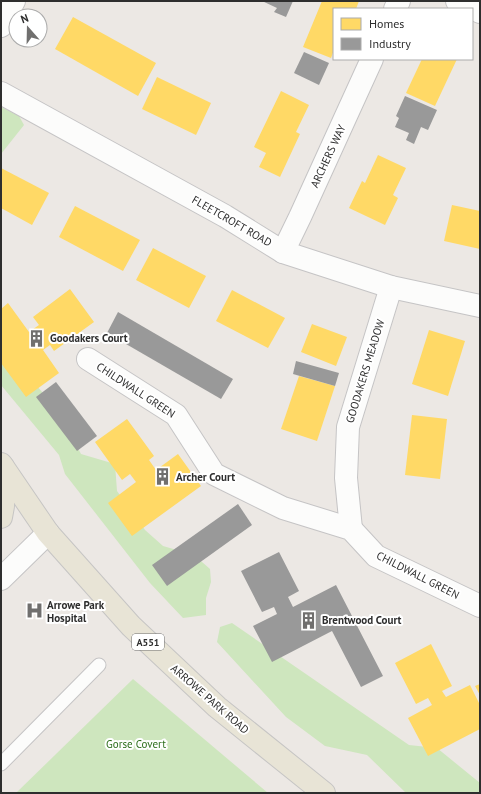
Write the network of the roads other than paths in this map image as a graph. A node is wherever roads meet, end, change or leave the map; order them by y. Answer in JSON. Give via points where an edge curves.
{"nodes":[{"id":1,"x":14,"y":1,"type":"edge"},
{"id":2,"x":456,"y":1,"type":"edge"},
{"id":3,"x":471,"y":8,"type":"edge"},
{"id":4,"x":1,"y":26,"type":"edge"},
{"id":5,"x":372,"y":60,"type":"edge"},
{"id":6,"x":1,"y":93,"type":"edge"},
{"id":7,"x":283,"y":252,"type":"junction"},
{"id":8,"x":391,"y":287,"type":"junction"},
{"id":9,"x":480,"y":306,"type":"edge"},
{"id":10,"x":88,"y":359,"type":"dead end"},
{"id":11,"x":2,"y":466,"type":"edge"},
{"id":12,"x":1,"y":517,"type":"edge"},
{"id":13,"x":351,"y":529,"type":"junction"},
{"id":14,"x":48,"y":533,"type":"junction"},
{"id":15,"x":1,"y":579,"type":"edge"},
{"id":16,"x":480,"y":606,"type":"edge"},
{"id":17,"x":99,"y":665,"type":"dead end"},
{"id":18,"x":1,"y":764,"type":"edge"},
{"id":19,"x":324,"y":793,"type":"edge"}],
"edges":[{"from":1,"to":4,"type":"street"},
{"from":2,"to":3,"type":"street"},
{"from":5,"to":7,"type":"street","name":"ARCHERS WAY"},
{"from":6,"to":7,"type":"street","name":"FLEETCROFT ROAD","via":[[225,216]]},
{"from":7,"to":8,"type":"street","name":"FLEETCROFT ROAD"},
{"from":8,"to":9,"type":"street","name":"FLEETCROFT ROAD"},
{"from":8,"to":13,"type":"street","name":"GOODAKERS MEADOW","via":[[348,427],[346,478]]},
{"from":10,"to":13,"type":"street","name":"CHILDWALL GREEN","via":[[176,415],[214,474],[283,508]]},
{"from":11,"to":12,"type":"main road"},
{"from":11,"to":14,"type":"main road","name":"ARROWE PARK ROAD","number":"A551"},
{"from":13,"to":16,"type":"street","name":"CHILDWALL GREEN","via":[[376,556]]},
{"from":14,"to":15,"type":"street"},
{"from":14,"to":19,"type":"main road","name":"ARROWE PARK ROAD","number":"A551","via":[[131,626],[217,707]]},
{"from":17,"to":18,"type":"lane"}]}
